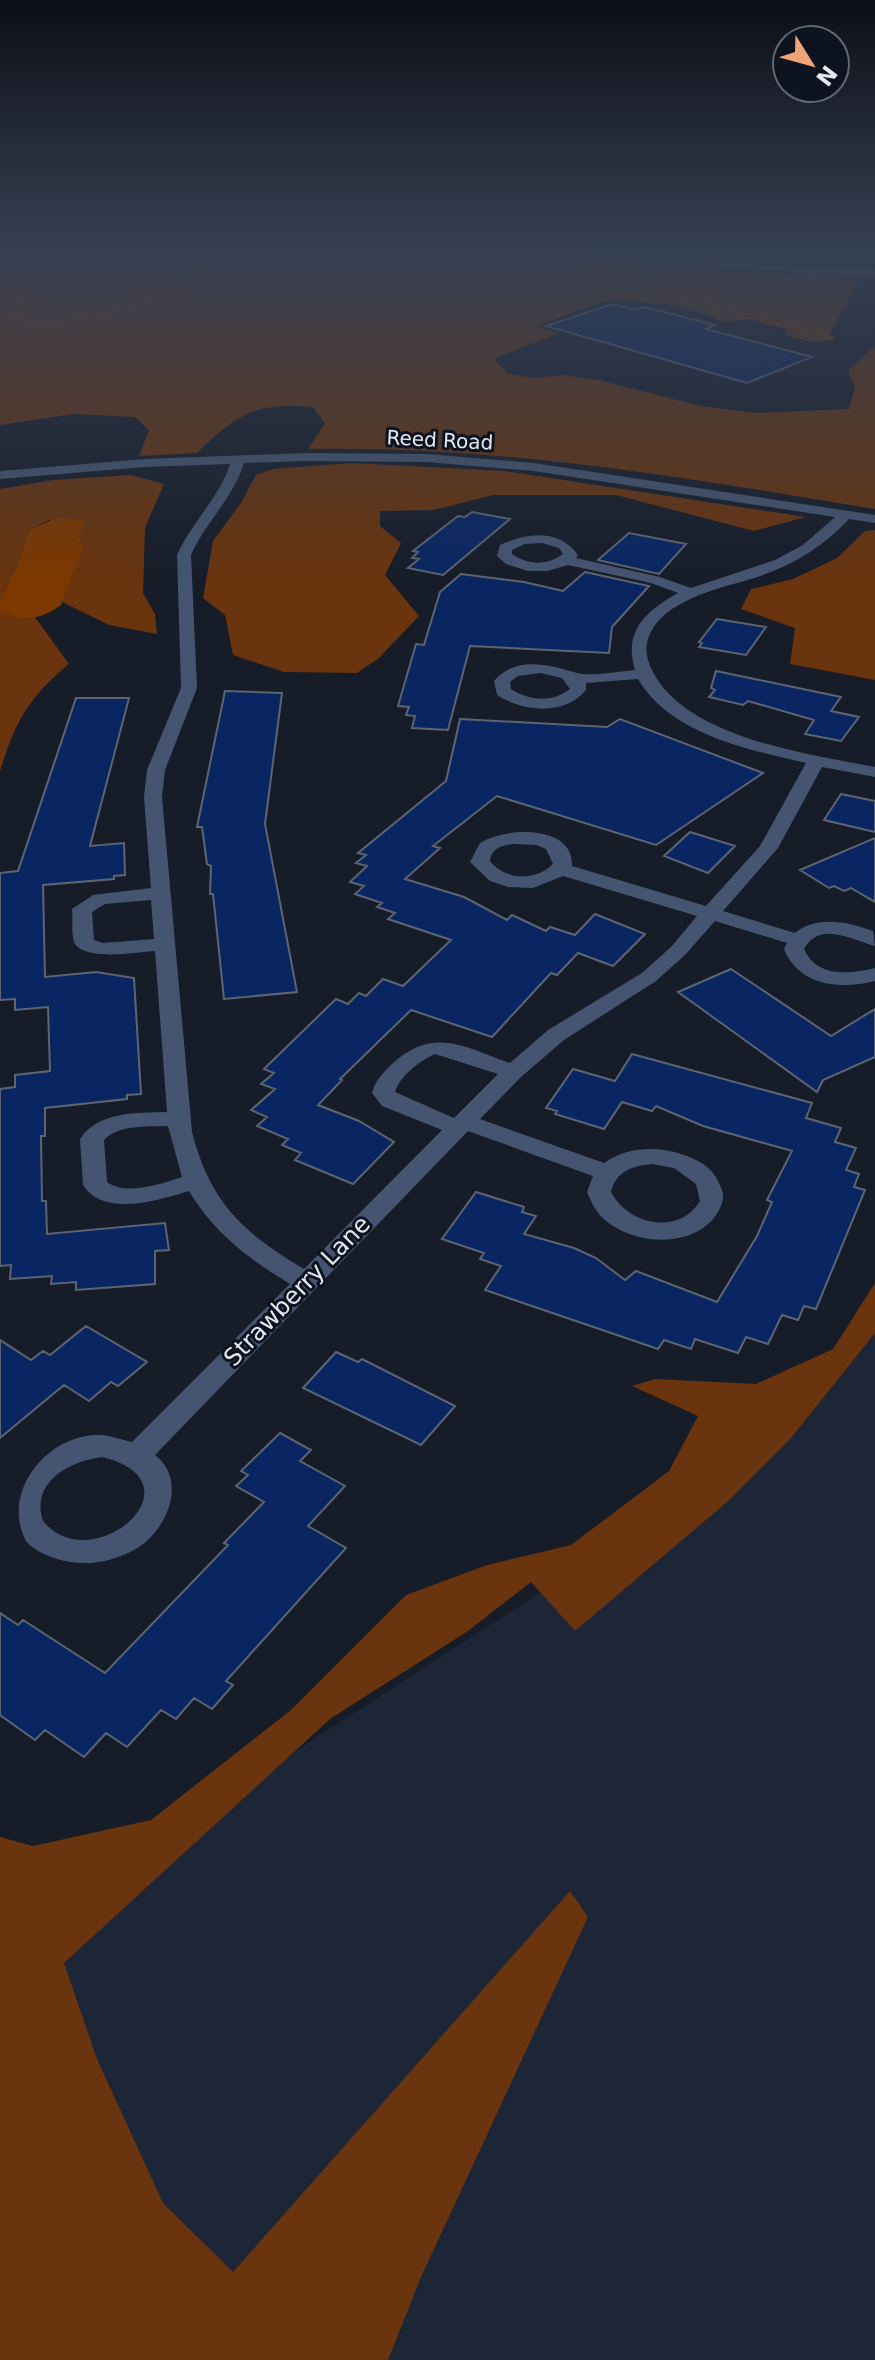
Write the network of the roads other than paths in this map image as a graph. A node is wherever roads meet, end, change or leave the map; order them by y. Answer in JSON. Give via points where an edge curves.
{"nodes":[{"id":1,"x":238,"y":460,"type":"junction"},
{"id":2,"x":0,"y":475,"type":"edge"},
{"id":3,"x":846,"y":514,"type":"junction"},
{"id":4,"x":875,"y":519,"type":"edge"},
{"id":5,"x":567,"y":560,"type":"dead end"},
{"id":6,"x":692,"y":593,"type":"junction"},
{"id":7,"x":643,"y":674,"type":"junction"},
{"id":8,"x":576,"y":679,"type":"dead end"},
{"id":9,"x":816,"y":761,"type":"junction"},
{"id":10,"x":875,"y":772,"type":"edge"},
{"id":11,"x":560,"y":869,"type":"dead end"},
{"id":12,"x":161,"y":893,"type":"junction"},
{"id":13,"x":712,"y":914,"type":"junction"},
{"id":14,"x":798,"y":940,"type":"junction"},
{"id":15,"x":875,"y":940,"type":"edge"},
{"id":16,"x":165,"y":944,"type":"junction"},
{"id":17,"x":875,"y":974,"type":"edge"},
{"id":18,"x":513,"y":1072,"type":"junction"},
{"id":19,"x":179,"y":1118,"type":"junction"},
{"id":20,"x":461,"y":1125,"type":"junction"},
{"id":21,"x":607,"y":1172,"type":"dead end"},
{"id":22,"x":194,"y":1182,"type":"junction"},
{"id":23,"x":306,"y":1282,"type":"junction"},
{"id":24,"x":137,"y":1455,"type":"junction"}],
"edges":[{"from":1,"to":2,"type":"street","name":"Reed Road"},
{"from":1,"to":3,"type":"street","name":"Reed Road","via":[[375,456],[483,462]]},
{"from":1,"to":12,"type":"street","via":[[233,477],[184,555],[190,682],[156,770],[153,797]]},
{"from":3,"to":4,"type":"street","name":"Reed Road"},
{"from":3,"to":6,"type":"street","via":[[799,557]]},
{"from":5,"to":6,"type":"street"},
{"from":6,"to":7,"type":"street","via":[[665,607],[645,628],[638,647]]},
{"from":7,"to":8,"type":"street"},
{"from":7,"to":9,"type":"street","via":[[666,701],[706,727],[760,748]]},
{"from":9,"to":10,"type":"street"},
{"from":9,"to":13,"type":"street","name":"Strawberry Lane","via":[[768,848]]},
{"from":11,"to":13,"type":"street"},
{"from":12,"to":16,"type":"street"},
{"from":12,"to":16,"type":"street","via":[[88,903],[82,912],[84,938],[98,948]]},
{"from":13,"to":14,"type":"street"},
{"from":13,"to":18,"type":"street","name":"Strawberry Lane","via":[[649,977],[556,1035]]},
{"from":14,"to":15,"type":"street","via":[[831,928]]},
{"from":14,"to":17,"type":"street","via":[[795,954],[815,973],[850,979]]},
{"from":16,"to":19,"type":"street"},
{"from":18,"to":20,"type":"street","name":"Strawberry Lane"},
{"from":18,"to":20,"type":"street","via":[[436,1047],[416,1054],[385,1084],[383,1093],[390,1101]]},
{"from":19,"to":22,"type":"street"},
{"from":19,"to":22,"type":"street","via":[[112,1124],[99,1130],[92,1139],[95,1185],[117,1196]]},
{"from":20,"to":21,"type":"street"},
{"from":20,"to":23,"type":"street","name":"Strawberry Lane"},
{"from":22,"to":23,"type":"street","via":[[242,1239]]},
{"from":23,"to":24,"type":"street","name":"Strawberry Lane"},
{"from":24,"to":24,"type":"street","via":[[102,1446],[52,1461],[35,1478],[26,1498],[31,1528],[47,1543],[84,1552],[135,1535],[152,1518],[160,1497],[153,1468]]}]}
